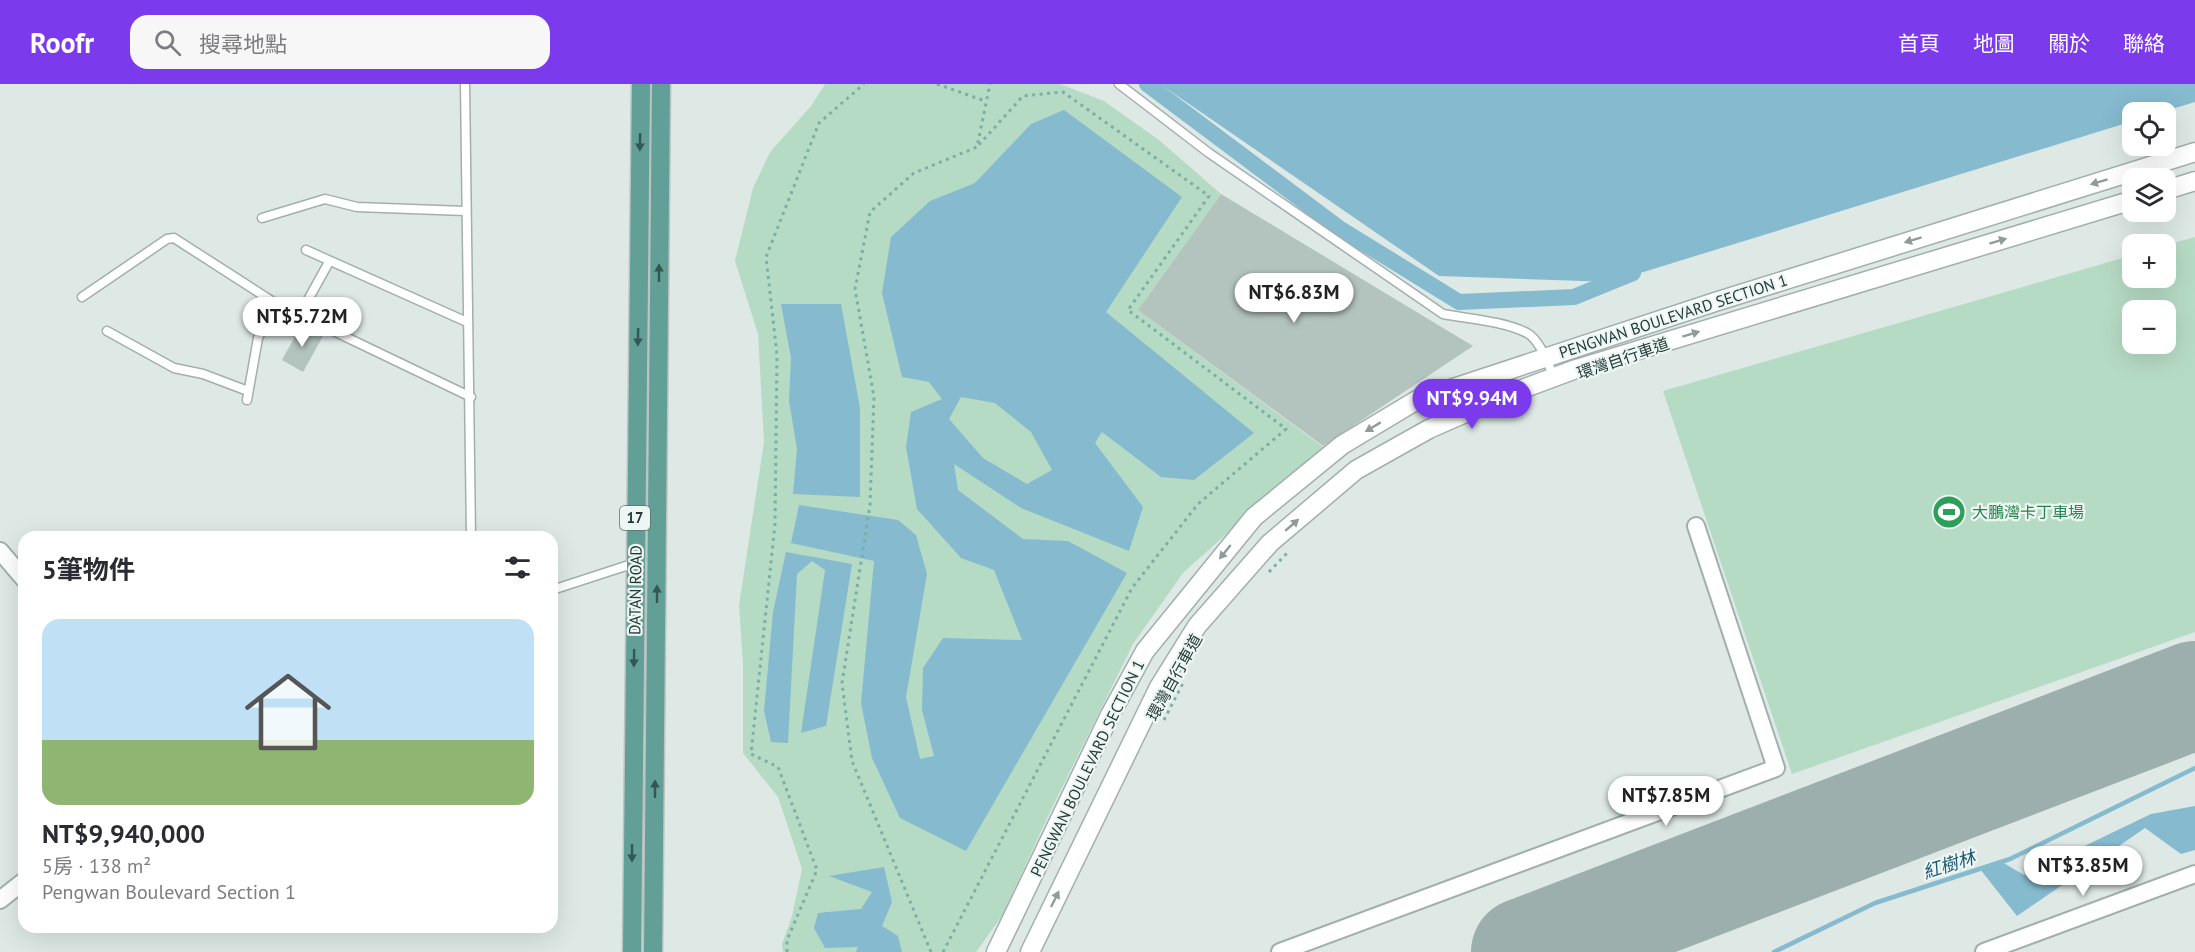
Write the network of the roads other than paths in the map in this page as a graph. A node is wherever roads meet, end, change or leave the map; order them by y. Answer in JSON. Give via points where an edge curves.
{"nodes":[{"id":1,"x":465,"y":84,"type":"edge"},
{"id":2,"x":640,"y":84,"type":"edge"},
{"id":3,"x":661,"y":84,"type":"edge"},
{"id":4,"x":1119,"y":84,"type":"edge"},
{"id":5,"x":2195,"y":152,"type":"edge"},
{"id":6,"x":2195,"y":181,"type":"edge"},
{"id":7,"x":2176,"y":187,"type":"edge"},
{"id":8,"x":2122,"y":203,"type":"edge"},
{"id":9,"x":465,"y":211,"type":"junction"},
{"id":10,"x":262,"y":218,"type":"dead end"},
{"id":11,"x":306,"y":250,"type":"dead end"},
{"id":12,"x":329,"y":262,"type":"junction"},
{"id":13,"x":82,"y":297,"type":"dead end"},
{"id":14,"x":275,"y":303,"type":"junction"},
{"id":15,"x":299,"y":316,"type":"junction"},
{"id":16,"x":467,"y":322,"type":"junction"},
{"id":17,"x":107,"y":331,"type":"dead end"},
{"id":18,"x":1546,"y":357,"type":"junction"},
{"id":19,"x":1554,"y":377,"type":"junction"},
{"id":20,"x":471,"y":397,"type":"junction"},
{"id":21,"x":1696,"y":526,"type":"dead end"},
{"id":22,"x":471,"y":531,"type":"edge"},
{"id":23,"x":0,"y":550,"type":"edge"},
{"id":24,"x":635,"y":563,"type":"junction"},
{"id":25,"x":18,"y":572,"type":"edge"},
{"id":26,"x":558,"y":588,"type":"edge"},
{"id":27,"x":2195,"y":874,"type":"edge"},
{"id":28,"x":18,"y":886,"type":"edge"},
{"id":29,"x":0,"y":900,"type":"edge"},
{"id":30,"x":632,"y":952,"type":"edge"},
{"id":31,"x":653,"y":952,"type":"edge"},
{"id":32,"x":996,"y":952,"type":"edge"},
{"id":33,"x":1030,"y":952,"type":"edge"},
{"id":34,"x":1280,"y":952,"type":"edge"},
{"id":35,"x":1984,"y":952,"type":"edge"}],
"edges":[{"from":1,"to":9,"type":"lane"},
{"from":2,"to":24,"type":"main road","name":"DATAN ROAD","number":"17","one_way":true},
{"from":31,"to":3,"type":"main road","name":"DATAN ROAD","number":"17","one_way":true},
{"from":4,"to":18,"type":"lane","via":[[1209,153],[1443,314],[1529,334]]},
{"from":5,"to":18,"type":"street","name":"PENGWAN BOULEVARD SECTION 1","one_way":true},
{"from":6,"to":7,"type":"street"},
{"from":19,"to":8,"type":"street","name":"PENGWAN BOULEVARD SECTION 1","one_way":true},
{"from":9,"to":10,"type":"lane","via":[[357,207],[325,199]]},
{"from":9,"to":16,"type":"lane"},
{"from":11,"to":12,"type":"lane"},
{"from":12,"to":15,"type":"lane"},
{"from":12,"to":16,"type":"lane"},
{"from":13,"to":14,"type":"lane","via":[[174,238]]},
{"from":14,"to":15,"type":"lane"},
{"from":14,"to":17,"type":"lane","via":[[258,338],[247,396],[202,374],[174,368]]},
{"from":15,"to":20,"type":"lane"},
{"from":16,"to":20,"type":"lane"},
{"from":18,"to":19,"type":"lane"},
{"from":18,"to":32,"type":"street","name":"PENGWAN BOULEVARD SECTION 1","one_way":true,"via":[[1417,399],[1342,445],[1254,518],[1145,651]]},
{"from":33,"to":19,"type":"street","name":"PENGWAN BOULEVARD SECTION 1","one_way":true,"via":[[1159,687],[1197,626],[1270,543],[1356,470],[1429,429]]},
{"from":20,"to":22,"type":"lane"},
{"from":21,"to":34,"type":"street","via":[[1776,768]]},
{"from":23,"to":25,"type":"street"},
{"from":24,"to":26,"type":"lane"},
{"from":24,"to":30,"type":"main road","name":"DATAN ROAD","number":"17","one_way":true},
{"from":27,"to":35,"type":"street"},
{"from":28,"to":29,"type":"street"}]}
